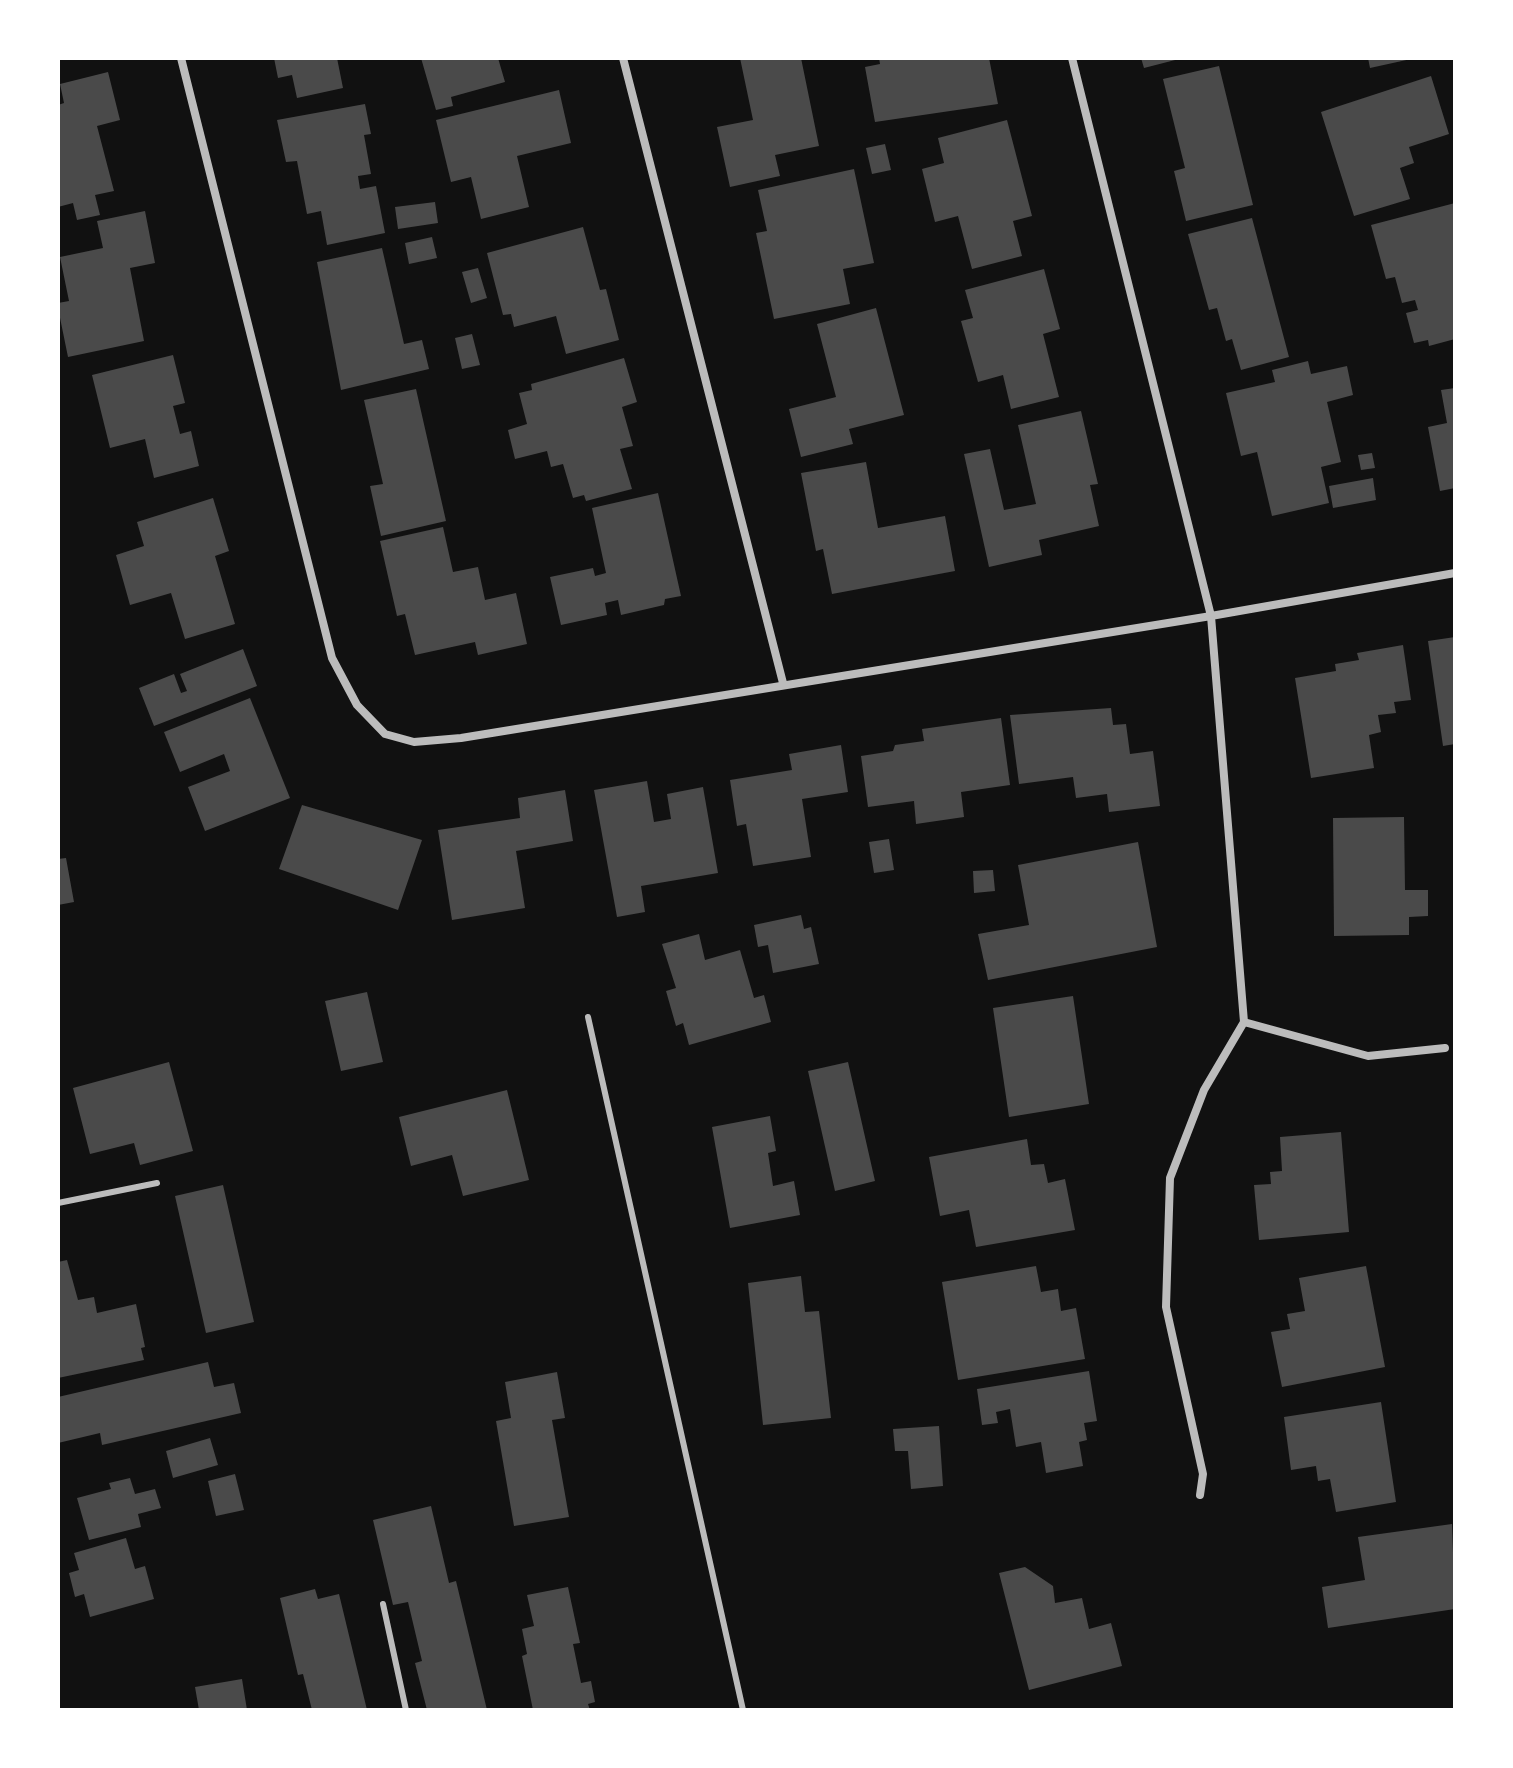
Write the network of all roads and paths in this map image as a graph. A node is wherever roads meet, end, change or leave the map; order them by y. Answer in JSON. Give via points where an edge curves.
{"nodes":[{"id":1,"x":181,"y":58,"type":"edge"},
{"id":2,"x":623,"y":58,"type":"edge"},
{"id":3,"x":1072,"y":58,"type":"edge"},
{"id":4,"x":1455,"y":573,"type":"edge"},
{"id":5,"x":1211,"y":616,"type":"junction"},
{"id":6,"x":783,"y":683,"type":"junction"},
{"id":7,"x":588,"y":1017,"type":"dead end"},
{"id":8,"x":1244,"y":1022,"type":"junction"},
{"id":9,"x":1445,"y":1048,"type":"dead end"},
{"id":10,"x":157,"y":1183,"type":"dead end"},
{"id":11,"x":58,"y":1203,"type":"edge"},
{"id":12,"x":1200,"y":1495,"type":"dead end"},
{"id":13,"x":383,"y":1604,"type":"dead end"},
{"id":14,"x":406,"y":1710,"type":"edge"},
{"id":15,"x":743,"y":1710,"type":"edge"}],
"edges":[{"from":1,"to":6,"type":"street","via":[[332,658],[357,705],[385,734],[414,742]]},
{"from":2,"to":6,"type":"street"},
{"from":3,"to":5,"type":"street"},
{"from":4,"to":5,"type":"street"},
{"from":5,"to":6,"type":"street"},
{"from":5,"to":8,"type":"street"},
{"from":7,"to":15,"type":"lane"},
{"from":8,"to":9,"type":"street","via":[[1368,1056]]},
{"from":8,"to":12,"type":"street","via":[[1204,1090],[1170,1178],[1166,1307],[1203,1474]]},
{"from":10,"to":11,"type":"lane"},
{"from":13,"to":14,"type":"lane"}]}
